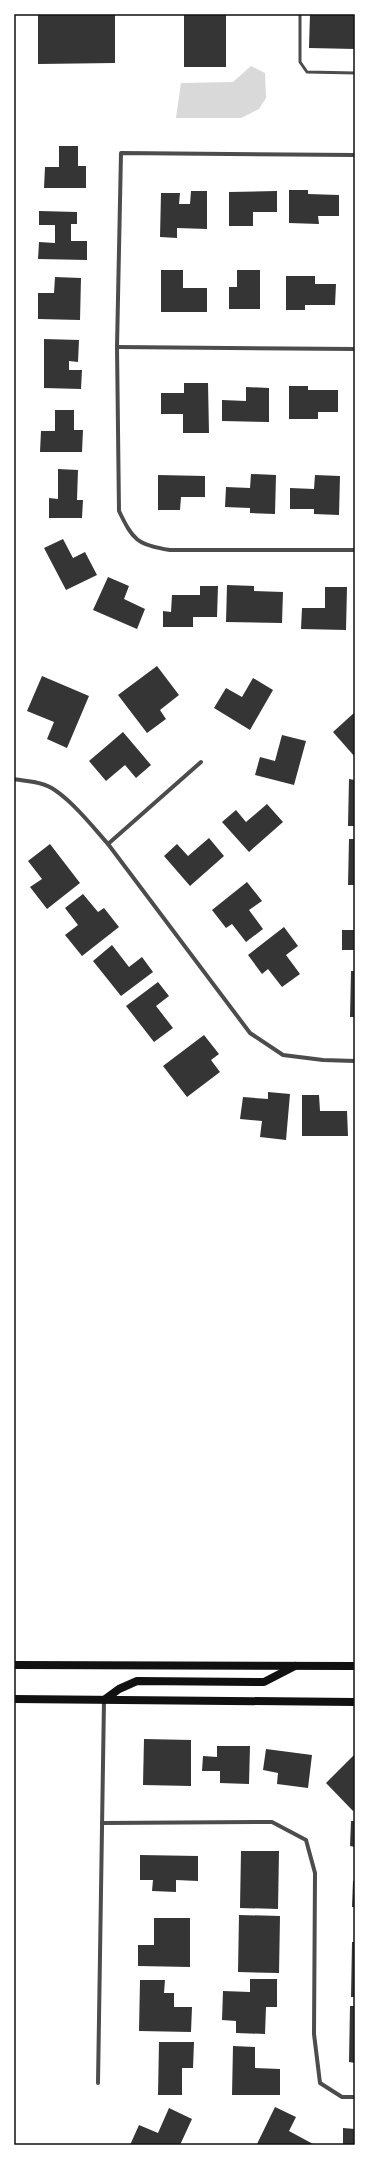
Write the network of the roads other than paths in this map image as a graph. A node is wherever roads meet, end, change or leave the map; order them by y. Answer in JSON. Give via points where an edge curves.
{"nodes":[{"id":1,"x":300,"y":14,"type":"edge"},
{"id":2,"x":355,"y":73,"type":"edge"},
{"id":3,"x":355,"y":155,"type":"edge"},
{"id":4,"x":117,"y":347,"type":"junction"},
{"id":5,"x":355,"y":349,"type":"edge"},
{"id":6,"x":355,"y":550,"type":"edge"},
{"id":7,"x":201,"y":762,"type":"dead end"},
{"id":8,"x":14,"y":779,"type":"edge"},
{"id":9,"x":108,"y":844,"type":"junction"},
{"id":10,"x":355,"y":1061,"type":"edge"},
{"id":11,"x":14,"y":1664,"type":"edge"},
{"id":12,"x":298,"y":1665,"type":"junction"},
{"id":13,"x":355,"y":1666,"type":"edge"},
{"id":14,"x":14,"y":1699,"type":"edge"},
{"id":15,"x":104,"y":1700,"type":"junction"},
{"id":16,"x":355,"y":1702,"type":"edge"},
{"id":17,"x":102,"y":1823,"type":"junction"},
{"id":18,"x":98,"y":2083,"type":"dead end"},
{"id":19,"x":355,"y":2097,"type":"edge"}],
"edges":[{"from":1,"to":2,"type":"lane","via":[[300,62],[307,72]]},
{"from":3,"to":4,"type":"street","via":[[121,153]]},
{"from":4,"to":5,"type":"street"},
{"from":4,"to":6,"type":"street","via":[[119,511],[130,532],[147,546],[170,550]]},
{"from":7,"to":9,"type":"street"},
{"from":8,"to":9,"type":"street","via":[[43,784],[70,801]]},
{"from":9,"to":10,"type":"street","via":[[250,1033],[283,1055]]},
{"from":11,"to":12,"type":"main road"},
{"from":12,"to":13,"type":"main road"},
{"from":12,"to":15,"type":"main road","via":[[264,1682],[137,1681],[119,1689]]},
{"from":14,"to":15,"type":"main road"},
{"from":15,"to":16,"type":"main road"},
{"from":15,"to":17,"type":"street"},
{"from":17,"to":18,"type":"street"},
{"from":17,"to":19,"type":"street","via":[[272,1822],[306,1840],[315,1872],[314,2034],[320,2083],[342,2097]]}]}
